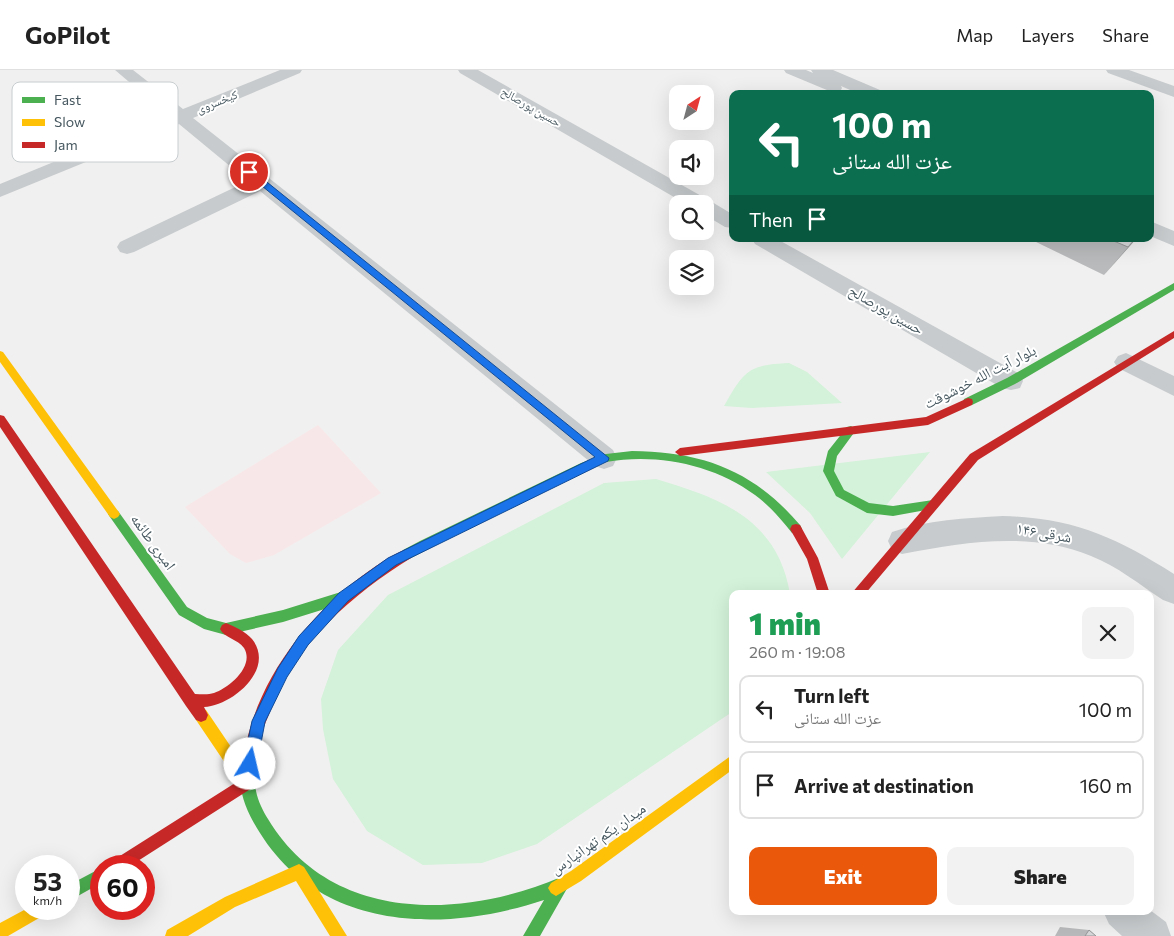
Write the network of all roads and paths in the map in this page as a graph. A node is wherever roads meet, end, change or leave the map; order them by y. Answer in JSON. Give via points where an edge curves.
{"nodes":[{"id":1,"x":123,"y":70,"type":"edge"},
{"id":2,"x":294,"y":70,"type":"edge"},
{"id":3,"x":466,"y":70,"type":"edge"},
{"id":4,"x":792,"y":70,"type":"edge"},
{"id":5,"x":819,"y":70,"type":"edge"},
{"id":6,"x":1114,"y":70,"type":"edge"},
{"id":7,"x":138,"y":82,"type":"edge"},
{"id":8,"x":837,"y":90,"type":"edge"},
{"id":9,"x":865,"y":90,"type":"edge"},
{"id":10,"x":1174,"y":92,"type":"edge"},
{"id":11,"x":178,"y":115,"type":"edge"},
{"id":12,"x":181,"y":117,"type":"junction"},
{"id":13,"x":178,"y":118,"type":"edge"},
{"id":14,"x":71,"y":162,"type":"edge"},
{"id":15,"x":262,"y":182,"type":"junction"},
{"id":16,"x":0,"y":191,"type":"edge"},
{"id":17,"x":685,"y":195,"type":"edge"},
{"id":18,"x":714,"y":211,"type":"edge"},
{"id":19,"x":1154,"y":217,"type":"edge"},
{"id":20,"x":729,"y":220,"type":"edge"},
{"id":21,"x":1167,"y":227,"type":"edge"},
{"id":22,"x":767,"y":242,"type":"edge"},
{"id":23,"x":127,"y":248,"type":"dead end"},
{"id":24,"x":1174,"y":286,"type":"edge"},
{"id":25,"x":1174,"y":334,"type":"edge"},
{"id":26,"x":0,"y":355,"type":"edge"},
{"id":27,"x":1126,"y":362,"type":"junction"},
{"id":28,"x":1011,"y":380,"type":"junction"},
{"id":29,"x":1174,"y":387,"type":"edge"},
{"id":30,"x":0,"y":419,"type":"edge"},
{"id":31,"x":851,"y":430,"type":"junction"},
{"id":32,"x":662,"y":454,"type":"junction"},
{"id":33,"x":604,"y":458,"type":"junction"},
{"id":34,"x":933,"y":505,"type":"junction"},
{"id":35,"x":902,"y":540,"type":"junction"},
{"id":36,"x":823,"y":590,"type":"edge"},
{"id":37,"x":860,"y":590,"type":"edge"},
{"id":38,"x":1174,"y":590,"type":"edge"},
{"id":39,"x":344,"y":597,"type":"junction"},
{"id":40,"x":226,"y":629,"type":"junction"},
{"id":41,"x":191,"y":700,"type":"junction"},
{"id":42,"x":729,"y":764,"type":"edge"},
{"id":43,"x":247,"y":783,"type":"junction"},
{"id":44,"x":134,"y":855,"type":"edge"},
{"id":45,"x":299,"y":872,"type":"junction"},
{"id":46,"x":561,"y":885,"type":"junction"},
{"id":47,"x":1127,"y":915,"type":"edge"},
{"id":48,"x":21,"y":920,"type":"edge"},
{"id":49,"x":0,"y":932,"type":"edge"},
{"id":50,"x":173,"y":936,"type":"edge"},
{"id":51,"x":339,"y":936,"type":"edge"},
{"id":52,"x":531,"y":936,"type":"edge"},
{"id":53,"x":1152,"y":936,"type":"edge"}],
"edges":[{"from":1,"to":7,"type":"street"},
{"from":2,"to":12,"type":"street","name":"کیخسروی"},
{"from":3,"to":17,"type":"street","name":"حسین پورصالح"},
{"from":4,"to":8,"type":"street"},
{"from":5,"to":9,"type":"street"},
{"from":6,"to":10,"type":"street"},
{"from":11,"to":12,"type":"street"},
{"from":12,"to":13,"type":"street","name":"کیخسروی"},
{"from":12,"to":15,"type":"street"},
{"from":14,"to":16,"type":"street","name":"کیخسروی"},
{"from":15,"to":23,"type":"street"},
{"from":15,"to":33,"type":"street"},
{"from":18,"to":20,"type":"street"},
{"from":19,"to":21,"type":"street"},
{"from":22,"to":28,"type":"street","name":"حسین پورصالح"},
{"from":24,"to":28,"type":"main road","name":"بلوار آیت الله خوشوقت"},
{"from":25,"to":27,"type":"main road"},
{"from":26,"to":40,"type":"main road","name":"امیری طائمه","via":[[183,610],[204,623]]},
{"from":27,"to":29,"type":"street"},
{"from":27,"to":34,"type":"main road","via":[[974,457]]},
{"from":28,"to":31,"type":"main road","name":"بلوار آیت الله خوشوقت","via":[[928,421]]},
{"from":30,"to":41,"type":"main road"},
{"from":31,"to":32,"type":"main road","name":"بلوار آیت الله خوشوقت"},
{"from":31,"to":34,"type":"main road","via":[[832,454],[828,471],[840,493],[867,508],[893,511]]},
{"from":32,"to":33,"type":"main road","name":"میدان یکم تهرانپارس"},
{"from":32,"to":36,"type":"main road","name":"میدان یکم تهرانپارس","via":[[716,468],[752,486],[772,502],[803,539],[816,562]]},
{"from":33,"to":39,"type":"main road","name":"میدان یکم تهرانپارس","via":[[392,562]]},
{"from":34,"to":35,"type":"main road"},
{"from":35,"to":37,"type":"main road"},
{"from":35,"to":38,"type":"street","name":"۱۴۶ شرقی","via":[[957,531],[1035,528],[1102,548]]},
{"from":39,"to":40,"type":"main road","name":"امیری طائمه"},
{"from":39,"to":43,"type":"main road","name":"میدان یکم تهرانپارس","via":[[303,640],[282,673],[259,721],[252,744]]},
{"from":40,"to":41,"type":"main road","via":[[244,637],[253,653],[249,670],[237,686],[216,699]]},
{"from":41,"to":43,"type":"main road"},
{"from":42,"to":46,"type":"main road","name":"میدان یکم تهرانپارس"},
{"from":43,"to":44,"type":"main road"},
{"from":43,"to":45,"type":"main road","name":"میدان یکم تهرانپارس","via":[[256,813],[272,843]]},
{"from":45,"to":46,"type":"main road","name":"میدان یکم تهرانپارس","via":[[330,891],[371,907],[411,913],[453,913],[499,905]]},
{"from":45,"to":50,"type":"main road","via":[[230,902]]},
{"from":45,"to":51,"type":"main road"},
{"from":46,"to":52,"type":"main road"},
{"from":47,"to":53,"type":"street"},
{"from":48,"to":49,"type":"main road"}]}
